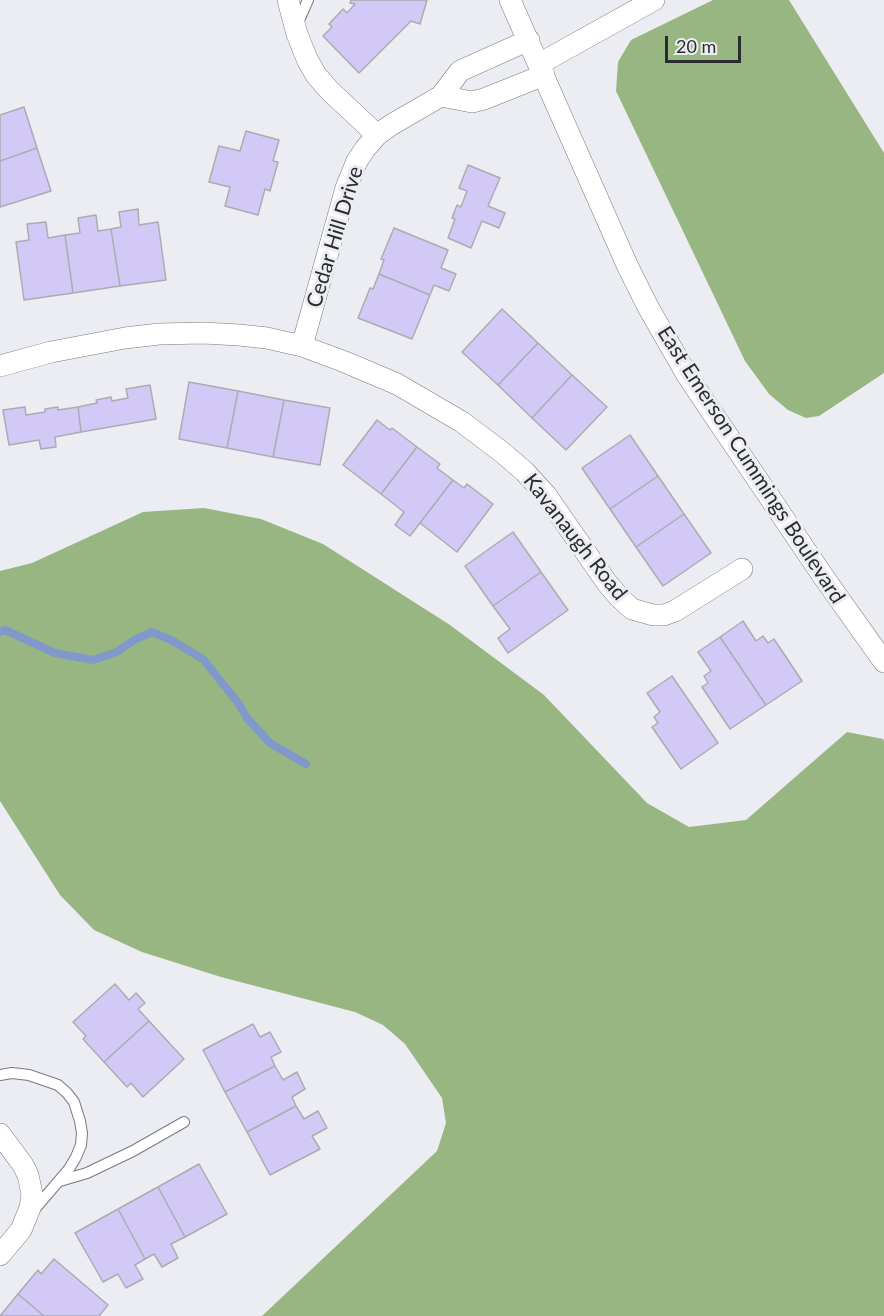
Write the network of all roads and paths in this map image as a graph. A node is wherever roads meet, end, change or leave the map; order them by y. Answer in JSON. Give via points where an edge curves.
{"nodes":[{"id":1,"x":288,"y":0,"type":"edge"},
{"id":2,"x":308,"y":0,"type":"edge"},
{"id":3,"x":510,"y":0,"type":"edge"},
{"id":4,"x":654,"y":0,"type":"edge"},
{"id":5,"x":296,"y":28,"type":"junction"},
{"id":6,"x":528,"y":40,"type":"junction"},
{"id":7,"x":542,"y":70,"type":"junction"},
{"id":8,"x":441,"y":96,"type":"junction"},
{"id":9,"x":377,"y":135,"type":"junction"},
{"id":10,"x":302,"y":346,"type":"junction"},
{"id":11,"x":0,"y":366,"type":"edge"},
{"id":12,"x":741,"y":569,"type":"dead end"},
{"id":13,"x":884,"y":662,"type":"edge"},
{"id":14,"x":0,"y":1075,"type":"edge"},
{"id":15,"x":184,"y":1122,"type":"dead end"},
{"id":16,"x":0,"y":1134,"type":"edge"},
{"id":17,"x":60,"y":1181,"type":"junction"},
{"id":18,"x":27,"y":1217,"type":"junction"},
{"id":19,"x":0,"y":1255,"type":"edge"}],
"edges":[{"from":1,"to":5,"type":"street"},
{"from":2,"to":5,"type":"lane"},
{"from":3,"to":6,"type":"street","name":"East Emerson Cummings Boulevard"},
{"from":4,"to":7,"type":"street"},
{"from":5,"to":9,"type":"street","via":[[316,75]]},
{"from":6,"to":7,"type":"street","name":"East Emerson Cummings Boulevard"},
{"from":6,"to":8,"type":"street","name":"Cedar Hill Drive","via":[[460,71]]},
{"from":7,"to":8,"type":"street","via":[[484,99],[472,102]]},
{"from":7,"to":13,"type":"street","name":"East Emerson Cummings Boulevard","via":[[648,308],[687,375]]},
{"from":8,"to":9,"type":"street","name":"Cedar Hill Drive"},
{"from":9,"to":10,"type":"street","name":"Cedar Hill Drive","via":[[357,161],[346,188]]},
{"from":10,"to":11,"type":"street","name":"Kavanaugh Road","via":[[239,335],[159,334],[51,352]]},
{"from":10,"to":12,"type":"street","name":"Kavanaugh Road","via":[[397,384],[462,422],[503,453],[546,495],[607,584],[632,609],[653,615],[675,612]]},
{"from":14,"to":17,"type":"lane","via":[[12,1073],[43,1079],[58,1085],[74,1102],[81,1145]]},
{"from":15,"to":17,"type":"lane","via":[[87,1173]]},
{"from":16,"to":18,"type":"street","via":[[28,1175],[32,1194]]},
{"from":17,"to":18,"type":"lane"},
{"from":18,"to":19,"type":"street"}]}
